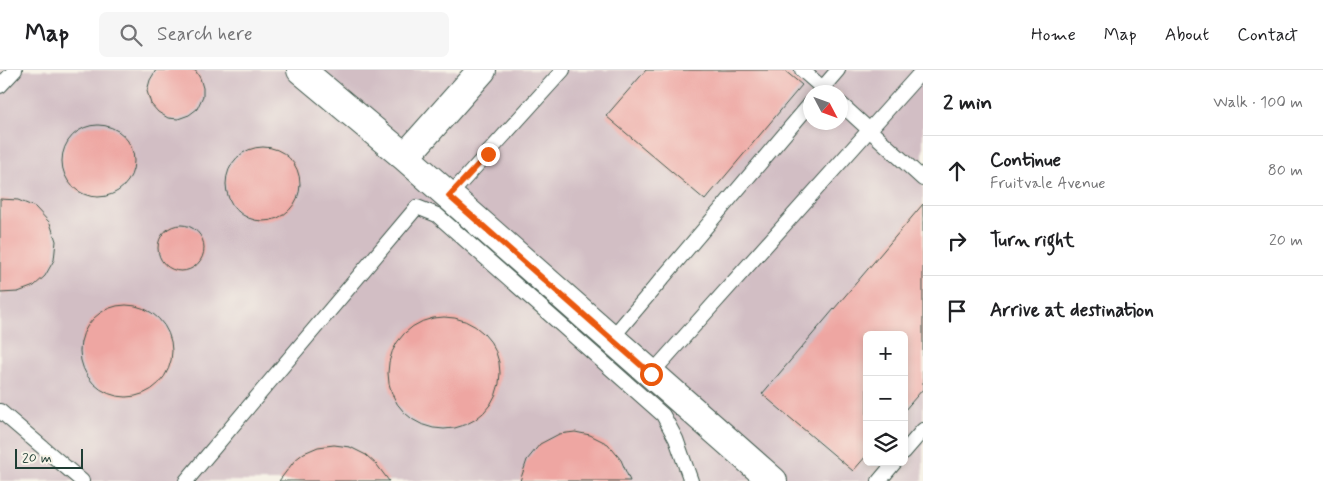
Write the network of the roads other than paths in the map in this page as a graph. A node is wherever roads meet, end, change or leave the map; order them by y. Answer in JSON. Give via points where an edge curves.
{"nodes":[{"id":1,"x":14,"y":70,"type":"edge"},
{"id":2,"x":301,"y":70,"type":"edge"},
{"id":3,"x":482,"y":70,"type":"edge"},
{"id":4,"x":563,"y":70,"type":"edge"},
{"id":5,"x":802,"y":70,"type":"edge"},
{"id":6,"x":838,"y":70,"type":"edge"},
{"id":7,"x":923,"y":70,"type":"edge"},
{"id":8,"x":817,"y":85,"type":"edge"},
{"id":9,"x":827,"y":85,"type":"edge"},
{"id":10,"x":0,"y":86,"type":"edge"},
{"id":11,"x":803,"y":111,"type":"edge"},
{"id":12,"x":848,"y":111,"type":"edge"},
{"id":13,"x":870,"y":131,"type":"junction"},
{"id":14,"x":405,"y":157,"type":"junction"},
{"id":15,"x":923,"y":179,"type":"edge"},
{"id":16,"x":449,"y":196,"type":"junction"},
{"id":17,"x":611,"y":339,"type":"junction"},
{"id":18,"x":651,"y":374,"type":"junction"},
{"id":19,"x":0,"y":411,"type":"edge"},
{"id":20,"x":923,"y":430,"type":"edge"},
{"id":21,"x":908,"y":447,"type":"edge"},
{"id":22,"x":892,"y":466,"type":"edge"},
{"id":23,"x":82,"y":481,"type":"edge"},
{"id":24,"x":186,"y":481,"type":"edge"},
{"id":25,"x":692,"y":481,"type":"edge"},
{"id":26,"x":773,"y":481,"type":"edge"},
{"id":27,"x":879,"y":481,"type":"edge"}],
"edges":[{"from":1,"to":10,"type":"lane"},
{"from":2,"to":14,"type":"street"},
{"from":3,"to":14,"type":"street"},
{"from":4,"to":16,"type":"lane"},
{"from":5,"to":8,"type":"lane"},
{"from":6,"to":9,"type":"lane"},
{"from":7,"to":13,"type":"lane"},
{"from":11,"to":17,"type":"lane"},
{"from":12,"to":13,"type":"lane"},
{"from":13,"to":15,"type":"lane"},
{"from":13,"to":18,"type":"lane"},
{"from":14,"to":16,"type":"street"},
{"from":16,"to":17,"type":"street"},
{"from":17,"to":18,"type":"street"},
{"from":18,"to":26,"type":"street"},
{"from":19,"to":23,"type":"lane"},
{"from":20,"to":21,"type":"lane"},
{"from":22,"to":27,"type":"lane"},
{"from":24,"to":25,"type":"lane","via":[[417,207],[437,214],[663,415]]}]}
